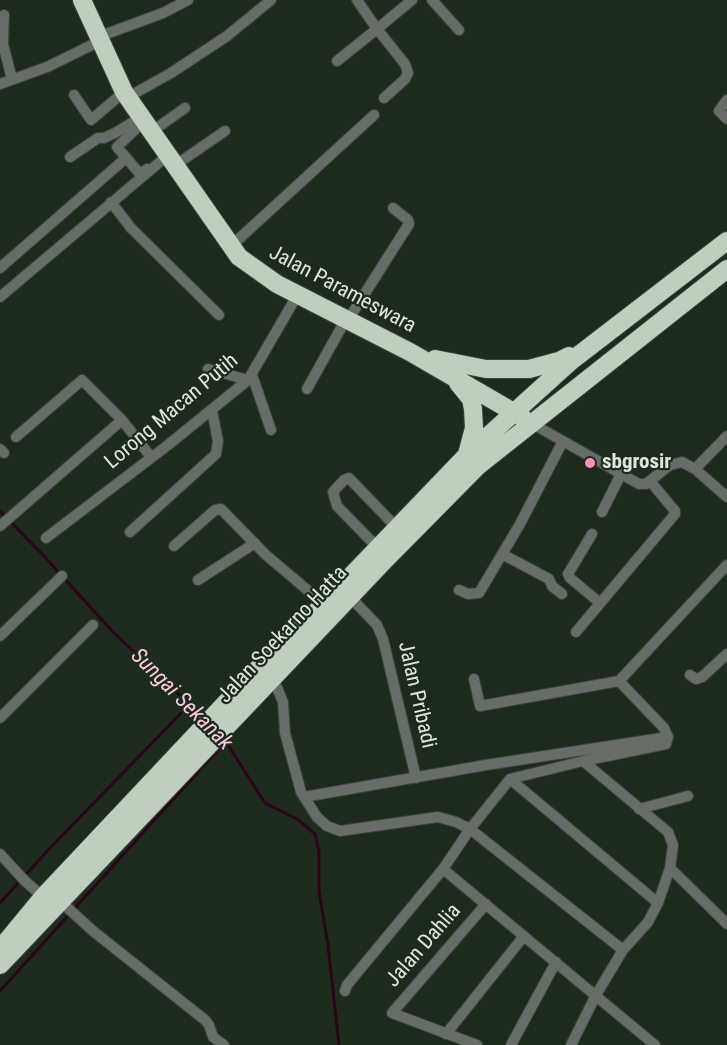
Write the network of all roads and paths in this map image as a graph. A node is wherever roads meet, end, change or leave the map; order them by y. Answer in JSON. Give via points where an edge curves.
{"nodes":[{"id":1,"x":82,"y":0,"type":"edge"},
{"id":2,"x":188,"y":0,"type":"edge"},
{"id":3,"x":272,"y":0,"type":"edge"},
{"id":4,"x":357,"y":0,"type":"edge"},
{"id":5,"x":412,"y":0,"type":"edge"},
{"id":6,"x":432,"y":0,"type":"edge"},
{"id":7,"x":4,"y":15,"type":"dead end"},
{"id":8,"x":378,"y":28,"type":"junction"},
{"id":9,"x":459,"y":30,"type":"dead end"},
{"id":10,"x":99,"y":39,"type":"junction"},
{"id":11,"x":337,"y":61,"type":"dead end"},
{"id":12,"x":12,"y":79,"type":"junction"},
{"id":13,"x":0,"y":84,"type":"edge"},
{"id":14,"x":126,"y":94,"type":"junction"},
{"id":15,"x":74,"y":95,"type":"dead end"},
{"id":16,"x":384,"y":98,"type":"dead end"},
{"id":17,"x":727,"y":100,"type":"edge"},
{"id":18,"x":185,"y":108,"type":"dead end"},
{"id":19,"x":374,"y":115,"type":"dead end"},
{"id":20,"x":92,"y":119,"type":"junction"},
{"id":21,"x":727,"y":119,"type":"edge"},
{"id":22,"x":145,"y":123,"type":"junction"},
{"id":23,"x":225,"y":131,"type":"dead end"},
{"id":24,"x":98,"y":138,"type":"junction"},
{"id":25,"x":70,"y":157,"type":"dead end"},
{"id":26,"x":126,"y":158,"type":"junction"},
{"id":27,"x":169,"y":158,"type":"junction"},
{"id":28,"x":111,"y":202,"type":"junction"},
{"id":29,"x":393,"y":208,"type":"dead end"},
{"id":30,"x":727,"y":241,"type":"edge"},
{"id":31,"x":230,"y":247,"type":"junction"},
{"id":32,"x":0,"y":268,"type":"edge"},
{"id":33,"x":726,"y":272,"type":"edge"},
{"id":34,"x":298,"y":294,"type":"junction"},
{"id":35,"x":0,"y":297,"type":"edge"},
{"id":36,"x":219,"y":315,"type":"dead end"},
{"id":37,"x":347,"y":320,"type":"junction"},
{"id":38,"x":644,"y":334,"type":"junction"},
{"id":39,"x":590,"y":346,"type":"junction"},
{"id":40,"x":410,"y":351,"type":"junction"},
{"id":41,"x":208,"y":369,"type":"dead end"},
{"id":42,"x":446,"y":372,"type":"junction"},
{"id":43,"x":250,"y":378,"type":"junction"},
{"id":44,"x":307,"y":388,"type":"dead end"},
{"id":45,"x":212,"y":410,"type":"junction"},
{"id":46,"x":513,"y":411,"type":"junction"},
{"id":47,"x":122,"y":420,"type":"junction"},
{"id":48,"x":531,"y":423,"type":"junction"},
{"id":49,"x":271,"y":430,"type":"dead end"},
{"id":50,"x":727,"y":436,"type":"edge"},
{"id":51,"x":16,"y":437,"type":"dead end"},
{"id":52,"x":563,"y":441,"type":"junction"},
{"id":53,"x":466,"y":456,"type":"junction"},
{"id":54,"x":151,"y":457,"type":"junction"},
{"id":55,"x":695,"y":469,"type":"junction"},
{"id":56,"x":621,"y":474,"type":"junction"},
{"id":57,"x":650,"y":482,"type":"junction"},
{"id":58,"x":727,"y":497,"type":"edge"},
{"id":59,"x":602,"y":512,"type":"dead end"},
{"id":60,"x":1,"y":525,"type":"edge"},
{"id":61,"x":397,"y":528,"type":"junction"},
{"id":62,"x":130,"y":532,"type":"dead end"},
{"id":63,"x":592,"y":534,"type":"dead end"},
{"id":64,"x":46,"y":538,"type":"dead end"},
{"id":65,"x":255,"y":543,"type":"junction"},
{"id":66,"x":174,"y":546,"type":"dead end"},
{"id":67,"x":378,"y":548,"type":"junction"},
{"id":68,"x":502,"y":554,"type":"junction"},
{"id":69,"x":727,"y":565,"type":"edge"},
{"id":70,"x":62,"y":576,"type":"dead end"},
{"id":71,"x":198,"y":580,"type":"dead end"},
{"id":72,"x":459,"y":590,"type":"dead end"},
{"id":73,"x":562,"y":594,"type":"dead end"},
{"id":74,"x":350,"y":597,"type":"junction"},
{"id":75,"x":600,"y":603,"type":"junction"},
{"id":76,"x":324,"y":604,"type":"junction"},
{"id":77,"x":93,"y":625,"type":"dead end"},
{"id":78,"x":576,"y":632,"type":"dead end"},
{"id":79,"x":0,"y":636,"type":"edge"},
{"id":80,"x":727,"y":654,"type":"edge"},
{"id":81,"x":690,"y":675,"type":"dead end"},
{"id":82,"x":273,"y":678,"type":"junction"},
{"id":83,"x":474,"y":679,"type":"dead end"},
{"id":84,"x":619,"y":681,"type":"junction"},
{"id":85,"x":225,"y":717,"type":"junction"},
{"id":86,"x":0,"y":718,"type":"edge"},
{"id":87,"x":668,"y":737,"type":"junction"},
{"id":88,"x":583,"y":761,"type":"junction"},
{"id":89,"x":416,"y":778,"type":"junction"},
{"id":90,"x":510,"y":779,"type":"junction"},
{"id":91,"x":688,"y":796,"type":"dead end"},
{"id":92,"x":304,"y":797,"type":"junction"},
{"id":93,"x":639,"y":808,"type":"junction"},
{"id":94,"x":470,"y":829,"type":"junction"},
{"id":95,"x":0,"y":854,"type":"edge"},
{"id":96,"x":670,"y":868,"type":"junction"},
{"id":97,"x":443,"y":869,"type":"junction"},
{"id":98,"x":658,"y":903,"type":"junction"},
{"id":99,"x":486,"y":904,"type":"junction"},
{"id":100,"x":63,"y":906,"type":"junction"},
{"id":101,"x":727,"y":924,"type":"edge"},
{"id":102,"x":524,"y":936,"type":"junction"},
{"id":103,"x":0,"y":949,"type":"edge"},
{"id":104,"x":623,"y":950,"type":"junction"},
{"id":105,"x":556,"y":962,"type":"junction"},
{"id":106,"x":0,"y":965,"type":"edge"},
{"id":107,"x":345,"y":991,"type":"dead end"},
{"id":108,"x":596,"y":995,"type":"junction"},
{"id":109,"x":446,"y":1034,"type":"junction"},
{"id":110,"x":210,"y":1041,"type":"edge"},
{"id":111,"x":650,"y":1043,"type":"edge"},
{"id":112,"x":224,"y":1045,"type":"edge"},
{"id":113,"x":477,"y":1045,"type":"edge"},
{"id":114,"x":511,"y":1045,"type":"edge"},
{"id":115,"x":571,"y":1045,"type":"edge"}],
"edges":[{"from":1,"to":10,"type":"highway","name":"Jalan Parameswara"},
{"from":2,"to":10,"type":"street"},
{"from":3,"to":14,"type":"street","via":[[171,73]]},
{"from":4,"to":8,"type":"street"},
{"from":5,"to":8,"type":"street"},
{"from":6,"to":9,"type":"street"},
{"from":7,"to":12,"type":"street","via":[[3,44]]},
{"from":8,"to":11,"type":"street"},
{"from":8,"to":16,"type":"street","via":[[408,73]]},
{"from":10,"to":12,"type":"street","via":[[47,67]]},
{"from":10,"to":14,"type":"highway","name":"Jalan Parameswara"},
{"from":12,"to":13,"type":"street"},
{"from":14,"to":20,"type":"street"},
{"from":14,"to":22,"type":"highway","name":"Jalan Parameswara"},
{"from":15,"to":20,"type":"street"},
{"from":17,"to":21,"type":"street","via":[[719,111]]},
{"from":18,"to":22,"type":"street"},
{"from":19,"to":31,"type":"street"},
{"from":20,"to":24,"type":"street"},
{"from":22,"to":24,"type":"street"},
{"from":22,"to":26,"type":"street","via":[[118,145]]},
{"from":22,"to":27,"type":"highway","name":"Jalan Parameswara"},
{"from":23,"to":27,"type":"street"},
{"from":24,"to":25,"type":"street"},
{"from":26,"to":27,"type":"street","via":[[140,174]]},
{"from":26,"to":32,"type":"street"},
{"from":27,"to":28,"type":"street"},
{"from":27,"to":31,"type":"highway","name":"Jalan Parameswara"},
{"from":28,"to":35,"type":"street"},
{"from":28,"to":36,"type":"street","via":[[130,228]]},
{"from":29,"to":37,"type":"street","via":[[409,224]]},
{"from":30,"to":39,"type":"highway"},
{"from":31,"to":34,"type":"highway","name":"Jalan Parameswara","via":[[249,266]]},
{"from":33,"to":38,"type":"highway","name":"Jalan Soekarno Hatta"},
{"from":34,"to":37,"type":"highway","name":"Jalan Parameswara"},
{"from":34,"to":43,"type":"street","name":"Lorong Macan Putih"},
{"from":37,"to":40,"type":"highway","name":"Jalan Parameswara"},
{"from":37,"to":44,"type":"street"},
{"from":38,"to":46,"type":"highway","via":[[614,346],[539,405],[528,411]]},
{"from":38,"to":48,"type":"highway","name":"Jalan Soekarno Hatta"},
{"from":39,"to":40,"type":"highway","via":[[530,369],[486,369]]},
{"from":39,"to":46,"type":"highway","name":"Jalan Soekarno Hatta"},
{"from":40,"to":42,"type":"highway","name":"Jalan Parameswara"},
{"from":41,"to":43,"type":"street"},
{"from":42,"to":46,"type":"highway","name":"Jalan Parameswara"},
{"from":42,"to":53,"type":"highway","via":[[471,399],[474,428]]},
{"from":43,"to":45,"type":"street","name":"Lorong Macan Putih"},
{"from":43,"to":49,"type":"street"},
{"from":45,"to":54,"type":"street","name":"Lorong Macan Putih"},
{"from":45,"to":62,"type":"street","via":[[218,441],[216,454]]},
{"from":46,"to":48,"type":"highway","name":"Jalan Parameswara"},
{"from":46,"to":53,"type":"highway","name":"Jalan Soekarno Hatta"},
{"from":47,"to":51,"type":"street","via":[[82,380]]},
{"from":47,"to":54,"type":"street"},
{"from":47,"to":60,"type":"street"},
{"from":48,"to":52,"type":"street"},
{"from":48,"to":74,"type":"highway","name":"Jalan Soekarno Hatta","via":[[478,466]]},
{"from":50,"to":55,"type":"street"},
{"from":52,"to":56,"type":"street"},
{"from":52,"to":68,"type":"street"},
{"from":53,"to":61,"type":"highway","name":"Jalan Soekarno Hatta"},
{"from":54,"to":64,"type":"street","name":"Lorong Macan Putih"},
{"from":55,"to":57,"type":"street","via":[[682,462],[674,463]]},
{"from":55,"to":58,"type":"street"},
{"from":56,"to":57,"type":"street","via":[[642,485]]},
{"from":56,"to":59,"type":"street"},
{"from":57,"to":75,"type":"street","via":[[675,514]]},
{"from":61,"to":67,"type":"highway","name":"Jalan Soekarno Hatta"},
{"from":61,"to":67,"type":"street","via":[[349,478],[344,480],[333,492],[337,506]]},
{"from":63,"to":75,"type":"street","via":[[568,574]]},
{"from":65,"to":66,"type":"street","via":[[219,509]]},
{"from":65,"to":71,"type":"street"},
{"from":65,"to":76,"type":"street"},
{"from":67,"to":76,"type":"highway","name":"Jalan Soekarno Hatta"},
{"from":68,"to":72,"type":"street","via":[[478,594]]},
{"from":68,"to":73,"type":"street","via":[[550,580]]},
{"from":69,"to":84,"type":"street"},
{"from":70,"to":79,"type":"street"},
{"from":74,"to":82,"type":"highway","name":"Jalan Soekarno Hatta"},
{"from":74,"to":89,"type":"street","name":"Jalan Pribadi","via":[[376,625],[383,639]]},
{"from":75,"to":78,"type":"street"},
{"from":76,"to":85,"type":"highway","name":"Jalan Soekarno Hatta","via":[[270,656]]},
{"from":77,"to":86,"type":"street"},
{"from":80,"to":81,"type":"street","via":[[702,677]]},
{"from":82,"to":85,"type":"highway","name":"Jalan Soekarno Hatta"},
{"from":82,"to":92,"type":"street","via":[[281,696],[285,733]]},
{"from":83,"to":84,"type":"street","via":[[480,706]]},
{"from":84,"to":87,"type":"street"},
{"from":85,"to":100,"type":"highway","name":"Jalan Soekarno Hatta"},
{"from":87,"to":88,"type":"street","via":[[664,745]]},
{"from":87,"to":89,"type":"street"},
{"from":88,"to":90,"type":"street"},
{"from":88,"to":93,"type":"street"},
{"from":89,"to":92,"type":"street"},
{"from":90,"to":94,"type":"street"},
{"from":90,"to":98,"type":"street"},
{"from":91,"to":93,"type":"street"},
{"from":92,"to":94,"type":"street","via":[[317,817],[335,830],[438,817]]},
{"from":93,"to":96,"type":"street","via":[[670,834]]},
{"from":94,"to":97,"type":"street"},
{"from":94,"to":104,"type":"street"},
{"from":95,"to":100,"type":"street","via":[[22,877]]},
{"from":96,"to":98,"type":"street"},
{"from":96,"to":101,"type":"street"},
{"from":97,"to":99,"type":"street"},
{"from":97,"to":107,"type":"street"},
{"from":98,"to":104,"type":"street","via":[[648,922]]},
{"from":99,"to":102,"type":"street"},
{"from":99,"to":109,"type":"street","name":"Jalan Dahlia","via":[[392,1013]]},
{"from":100,"to":103,"type":"highway","name":"Jalan Soekarno Hatta"},
{"from":100,"to":106,"type":"highway","name":"Jalan Soekarno Hatta"},
{"from":100,"to":110,"type":"street","via":[[205,1020]]},
{"from":102,"to":105,"type":"street"},
{"from":102,"to":109,"type":"street"},
{"from":104,"to":108,"type":"street"},
{"from":105,"to":108,"type":"street"},
{"from":105,"to":114,"type":"street"},
{"from":108,"to":111,"type":"street"},
{"from":108,"to":115,"type":"street"},
{"from":109,"to":113,"type":"street"},
{"from":110,"to":112,"type":"street"}]}
